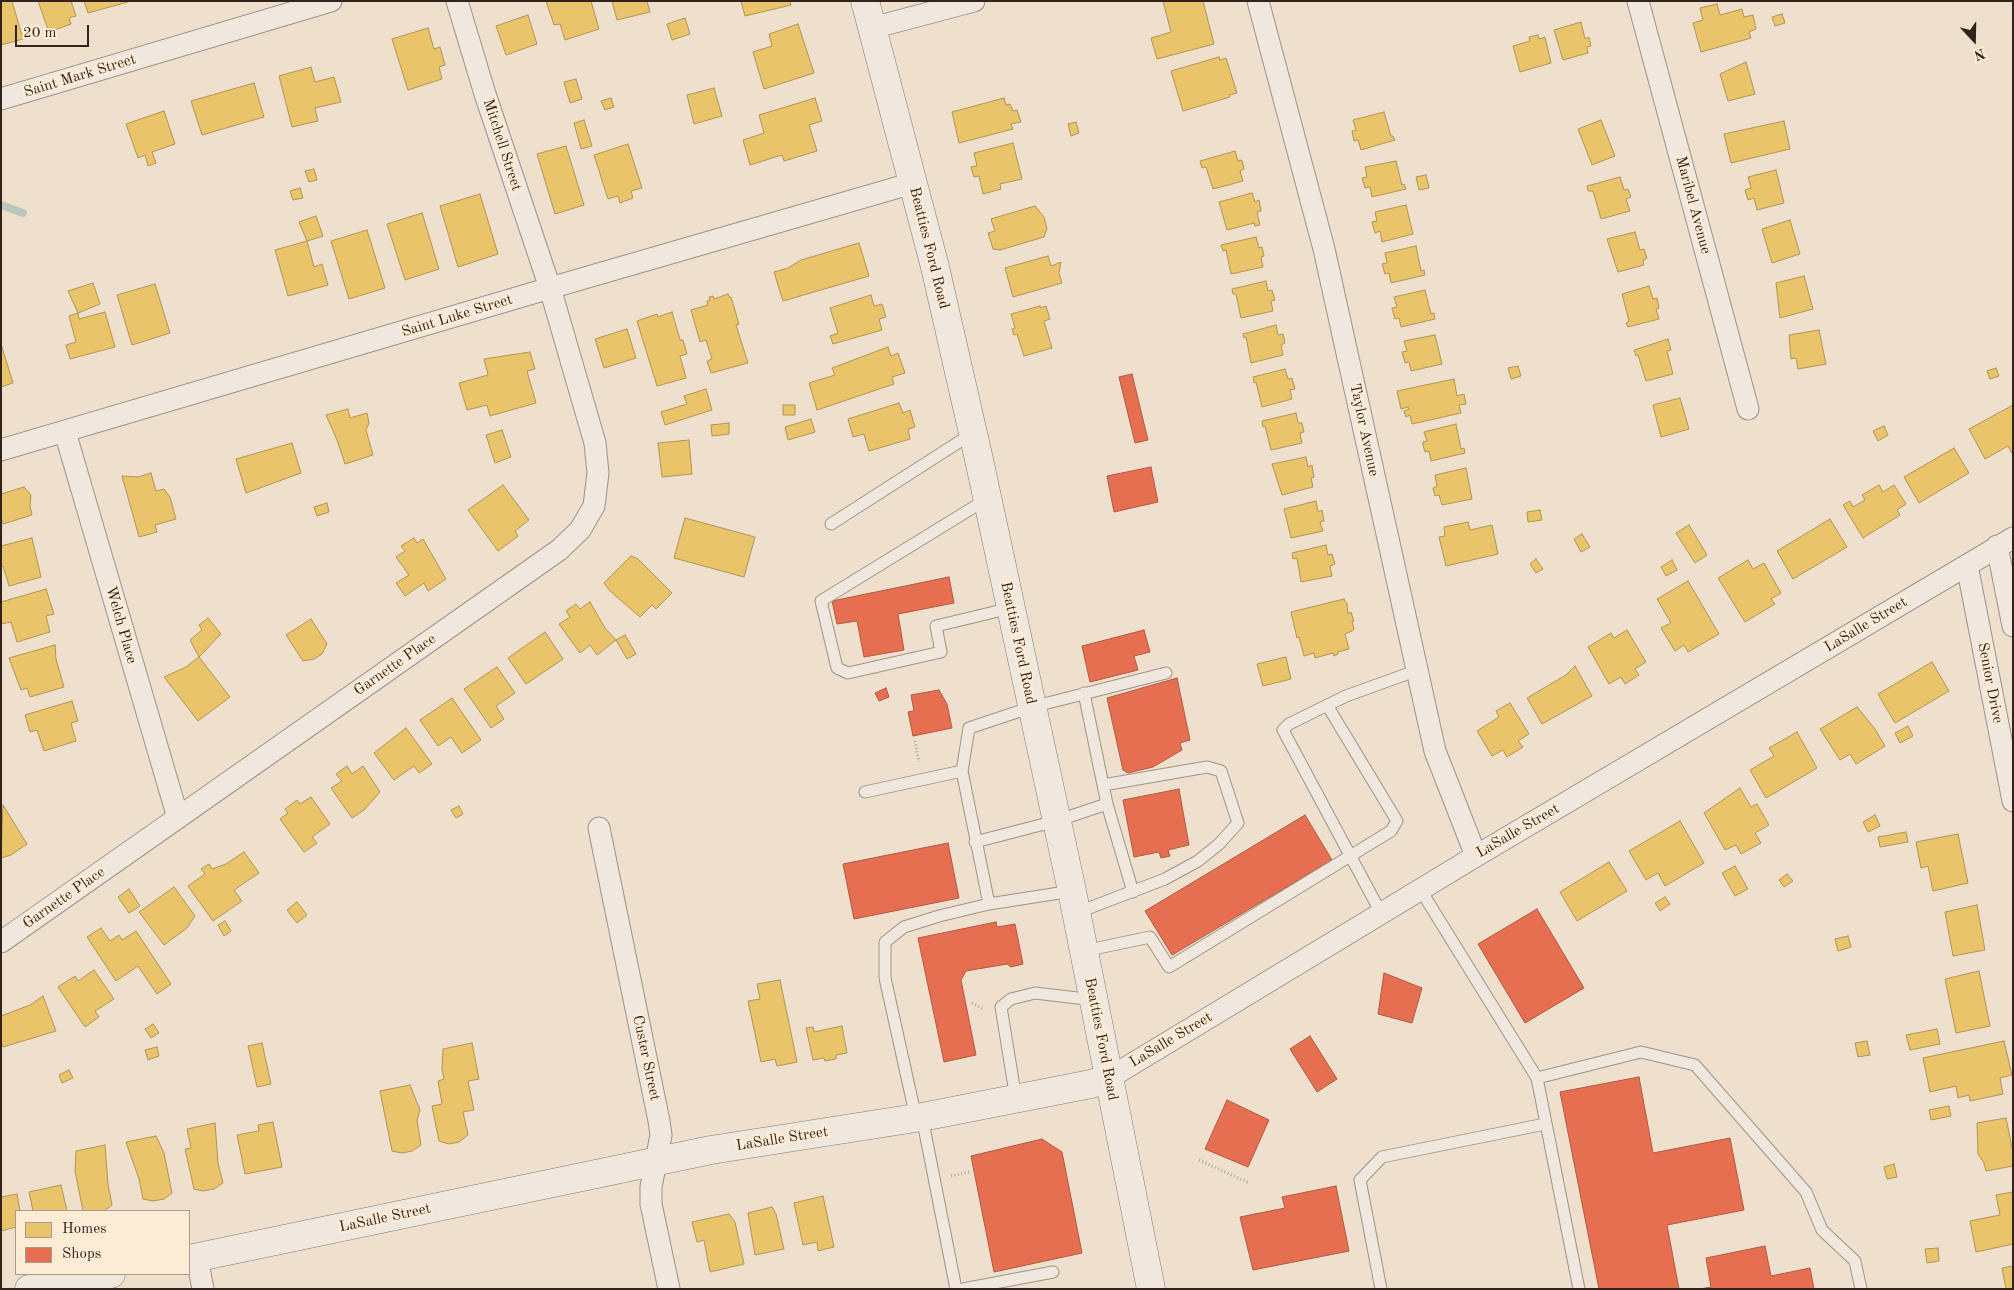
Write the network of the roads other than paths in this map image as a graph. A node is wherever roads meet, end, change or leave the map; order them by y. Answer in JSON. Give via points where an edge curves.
{"nodes":[{"id":1,"x":331,"y":1,"type":"edge"},
{"id":2,"x":457,"y":1,"type":"edge"},
{"id":3,"x":865,"y":1,"type":"edge"},
{"id":4,"x":974,"y":1,"type":"edge"},
{"id":5,"x":1258,"y":1,"type":"edge"},
{"id":6,"x":1638,"y":1,"type":"edge"},
{"id":7,"x":872,"y":28,"type":"junction"},
{"id":8,"x":1,"y":99,"type":"edge"},
{"id":9,"x":913,"y":183,"type":"junction"},
{"id":10,"x":550,"y":288,"type":"junction"},
{"id":11,"x":1748,"y":408,"type":"dead end"},
{"id":12,"x":65,"y":432,"type":"junction"},
{"id":13,"x":973,"y":433,"type":"junction"},
{"id":14,"x":1,"y":450,"type":"edge"},
{"id":15,"x":988,"y":499,"type":"junction"},
{"id":16,"x":831,"y":524,"type":"dead end"},
{"id":17,"x":2005,"y":542,"type":"edge"},
{"id":18,"x":1967,"y":565,"type":"junction"},
{"id":19,"x":1011,"y":608,"type":"junction"},
{"id":20,"x":2013,"y":626,"type":"edge"},
{"id":21,"x":1418,"y":670,"type":"junction"},
{"id":22,"x":1166,"y":673,"type":"dead end"},
{"id":23,"x":1084,"y":694,"type":"junction"},
{"id":24,"x":1327,"y":705,"type":"junction"},
{"id":25,"x":1032,"y":707,"type":"junction"},
{"id":26,"x":962,"y":771,"type":"junction"},
{"id":27,"x":1103,"y":785,"type":"junction"},
{"id":28,"x":865,"y":792,"type":"dead end"},
{"id":29,"x":2013,"y":801,"type":"edge"},
{"id":30,"x":1107,"y":804,"type":"junction"},
{"id":31,"x":178,"y":818,"type":"junction"},
{"id":32,"x":1056,"y":821,"type":"junction"},
{"id":33,"x":599,"y":828,"type":"dead end"},
{"id":34,"x":975,"y":842,"type":"junction"},
{"id":35,"x":1350,"y":856,"type":"junction"},
{"id":36,"x":1476,"y":856,"type":"junction"},
{"id":37,"x":1420,"y":889,"type":"junction"},
{"id":38,"x":1132,"y":892,"type":"junction"},
{"id":39,"x":1074,"y":902,"type":"junction"},
{"id":40,"x":989,"y":904,"type":"junction"},
{"id":41,"x":1381,"y":913,"type":"junction"},
{"id":42,"x":1,"y":942,"type":"edge"},
{"id":43,"x":1084,"y":951,"type":"junction"},
{"id":44,"x":1094,"y":1000,"type":"junction"},
{"id":45,"x":1109,"y":1078,"type":"junction"},
{"id":46,"x":1537,"y":1078,"type":"junction"},
{"id":47,"x":1016,"y":1099,"type":"junction"},
{"id":48,"x":919,"y":1117,"type":"junction"},
{"id":49,"x":1545,"y":1124,"type":"junction"},
{"id":50,"x":656,"y":1162,"type":"junction"},
{"id":51,"x":193,"y":1258,"type":"edge"},
{"id":52,"x":1052,"y":1272,"type":"dead end"},
{"id":53,"x":106,"y":1275,"type":"edge"},
{"id":54,"x":29,"y":1289,"type":"edge"},
{"id":55,"x":203,"y":1289,"type":"edge"},
{"id":56,"x":669,"y":1289,"type":"edge"},
{"id":57,"x":956,"y":1289,"type":"edge"},
{"id":58,"x":963,"y":1289,"type":"edge"},
{"id":59,"x":1151,"y":1289,"type":"edge"},
{"id":60,"x":1381,"y":1289,"type":"edge"},
{"id":61,"x":1579,"y":1289,"type":"edge"},
{"id":62,"x":1861,"y":1289,"type":"edge"}],
"edges":[{"from":1,"to":8,"type":"street","name":"Saint Mark Street"},
{"from":2,"to":10,"type":"street","name":"Mitchell Street"},
{"from":3,"to":7,"type":"main road","name":"Beatties Ford Road"},
{"from":4,"to":7,"type":"street"},
{"from":5,"to":21,"type":"street","name":"Taylor Avenue","via":[[1324,249]]},
{"from":6,"to":11,"type":"street","name":"Maribel Avenue"},
{"from":7,"to":9,"type":"main road","name":"Beatties Ford Road"},
{"from":9,"to":10,"type":"street","name":"Saint Luke Street"},
{"from":9,"to":13,"type":"main road","name":"Beatties Ford Road"},
{"from":10,"to":12,"type":"street","name":"Saint Luke Street"},
{"from":10,"to":31,"type":"street","name":"Garnette Place","via":[[595,443],[597,489],[594,506],[580,530],[545,560]]},
{"from":12,"to":14,"type":"street","name":"Saint Luke Street"},
{"from":12,"to":31,"type":"street","name":"Welch Place"},
{"from":13,"to":15,"type":"main road","name":"Beatties Ford Road"},
{"from":13,"to":16,"type":"lane"},
{"from":15,"to":19,"type":"main road","name":"Beatties Ford Road"},
{"from":15,"to":19,"type":"lane","via":[[821,601],[837,668],[848,672],[941,652],[936,626]]},
{"from":17,"to":18,"type":"street","name":"LaSalle Street"},
{"from":17,"to":20,"type":"street"},
{"from":18,"to":29,"type":"street","name":"Senior Drive"},
{"from":18,"to":36,"type":"street","name":"LaSalle Street"},
{"from":19,"to":25,"type":"main road","name":"Beatties Ford Road"},
{"from":21,"to":24,"type":"lane"},
{"from":21,"to":36,"type":"street","name":"Taylor Avenue","via":[[1436,751]]},
{"from":22,"to":23,"type":"lane"},
{"from":23,"to":25,"type":"lane"},
{"from":23,"to":27,"type":"lane"},
{"from":24,"to":35,"type":"lane","via":[[1283,730]]},
{"from":24,"to":35,"type":"lane","via":[[1397,821],[1391,831]]},
{"from":25,"to":26,"type":"lane","via":[[969,728]]},
{"from":25,"to":32,"type":"main road","name":"Beatties Ford Road"},
{"from":26,"to":28,"type":"lane"},
{"from":26,"to":34,"type":"lane"},
{"from":27,"to":30,"type":"lane"},
{"from":27,"to":38,"type":"lane","via":[[1207,767],[1221,772],[1238,823],[1220,844],[1198,860],[1164,880]]},
{"from":30,"to":32,"type":"lane"},
{"from":30,"to":38,"type":"lane"},
{"from":31,"to":42,"type":"street","name":"Garnette Place"},
{"from":32,"to":34,"type":"lane"},
{"from":32,"to":39,"type":"main road","name":"Beatties Ford Road"},
{"from":33,"to":50,"type":"street","name":"Custer Street","via":[[659,1120],[661,1135]]},
{"from":34,"to":40,"type":"lane"},
{"from":35,"to":41,"type":"lane"},
{"from":35,"to":43,"type":"lane","via":[[1169,967],[1150,937]]},
{"from":36,"to":37,"type":"street","name":"LaSalle Street"},
{"from":37,"to":41,"type":"street","name":"LaSalle Street"},
{"from":37,"to":46,"type":"lane"},
{"from":38,"to":39,"type":"lane"},
{"from":39,"to":40,"type":"lane"},
{"from":39,"to":43,"type":"main road","name":"Beatties Ford Road"},
{"from":40,"to":48,"type":"lane","via":[[904,926],[885,942],[885,978]]},
{"from":41,"to":45,"type":"street","name":"LaSalle Street"},
{"from":43,"to":44,"type":"main road","name":"Beatties Ford Road"},
{"from":44,"to":45,"type":"main road","name":"Beatties Ford Road"},
{"from":44,"to":47,"type":"lane","via":[[1035,993],[1011,999],[1001,1007]]},
{"from":45,"to":47,"type":"main road","name":"LaSalle Street"},
{"from":45,"to":59,"type":"main road","name":"Beatties Ford Road"},
{"from":46,"to":49,"type":"lane"},
{"from":46,"to":62,"type":"lane","via":[[1642,1052],[1695,1064],[1806,1192],[1822,1230],[1855,1262]]},
{"from":47,"to":48,"type":"main road","name":"LaSalle Street"},
{"from":48,"to":50,"type":"main road","name":"LaSalle Street"},
{"from":48,"to":57,"type":"lane"},
{"from":49,"to":60,"type":"lane","via":[[1382,1157],[1360,1180]]},
{"from":49,"to":61,"type":"lane"},
{"from":50,"to":51,"type":"main road","name":"LaSalle Street"},
{"from":50,"to":56,"type":"street","name":"Custer Street","via":[[651,1204]]},
{"from":51,"to":55,"type":"street"},
{"from":52,"to":58,"type":"lane"},
{"from":53,"to":54,"type":"main road"}]}
